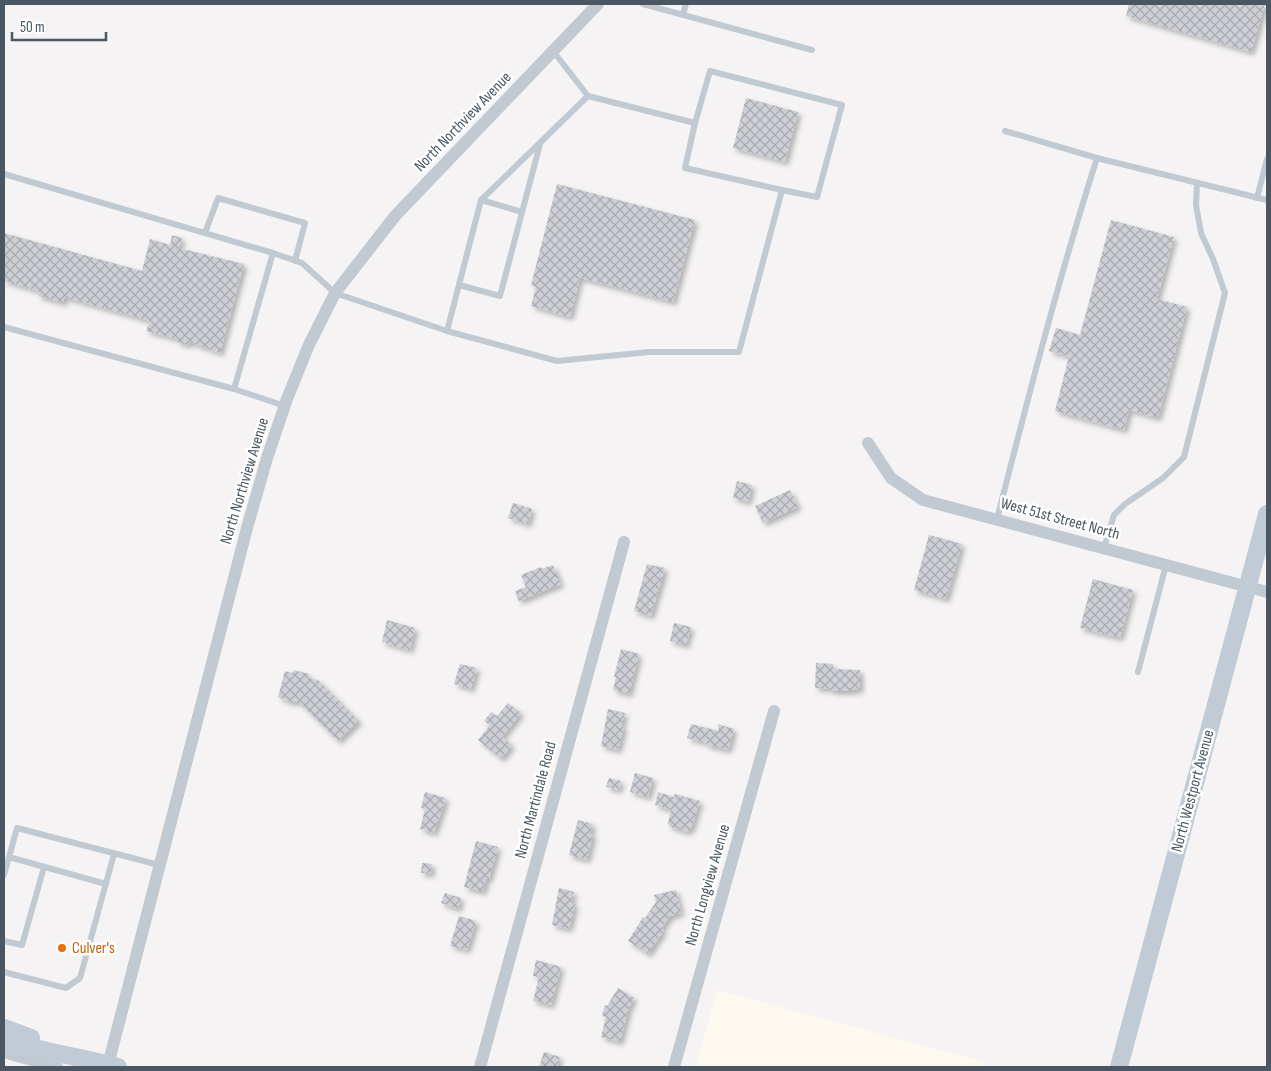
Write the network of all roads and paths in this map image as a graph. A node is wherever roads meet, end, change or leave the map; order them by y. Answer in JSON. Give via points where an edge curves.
{"nodes":[{"id":1,"x":598,"y":4,"type":"edge"},
{"id":2,"x":643,"y":4,"type":"edge"},
{"id":3,"x":686,"y":4,"type":"edge"},
{"id":4,"x":683,"y":14,"type":"junction"},
{"id":5,"x":812,"y":50,"type":"dead end"},
{"id":6,"x":553,"y":51,"type":"junction"},
{"id":7,"x":588,"y":96,"type":"junction"},
{"id":8,"x":696,"y":123,"type":"junction"},
{"id":9,"x":1005,"y":132,"type":"dead end"},
{"id":10,"x":540,"y":143,"type":"junction"},
{"id":11,"x":1097,"y":158,"type":"junction"},
{"id":12,"x":1267,"y":159,"type":"edge"},
{"id":13,"x":4,"y":174,"type":"edge"},
{"id":14,"x":1197,"y":183,"type":"junction"},
{"id":15,"x":782,"y":190,"type":"junction"},
{"id":16,"x":1257,"y":198,"type":"junction"},
{"id":17,"x":481,"y":200,"type":"junction"},
{"id":18,"x":1267,"y":200,"type":"edge"},
{"id":19,"x":522,"y":212,"type":"junction"},
{"id":20,"x":205,"y":233,"type":"junction"},
{"id":21,"x":273,"y":253,"type":"junction"},
{"id":22,"x":295,"y":260,"type":"junction"},
{"id":23,"x":459,"y":285,"type":"junction"},
{"id":24,"x":335,"y":293,"type":"junction"},
{"id":25,"x":4,"y":327,"type":"edge"},
{"id":26,"x":447,"y":332,"type":"junction"},
{"id":27,"x":234,"y":389,"type":"junction"},
{"id":28,"x":285,"y":406,"type":"junction"},
{"id":29,"x":868,"y":442,"type":"dead end"},
{"id":30,"x":1267,"y":514,"type":"edge"},
{"id":31,"x":997,"y":519,"type":"junction"},
{"id":32,"x":624,"y":542,"type":"dead end"},
{"id":33,"x":1104,"y":548,"type":"junction"},
{"id":34,"x":1166,"y":565,"type":"junction"},
{"id":35,"x":1248,"y":587,"type":"junction"},
{"id":36,"x":1267,"y":592,"type":"edge"},
{"id":37,"x":1138,"y":672,"type":"dead end"},
{"id":38,"x":774,"y":711,"type":"dead end"},
{"id":39,"x":114,"y":854,"type":"junction"},
{"id":40,"x":9,"y":857,"type":"junction"},
{"id":41,"x":44,"y":866,"type":"junction"},
{"id":42,"x":159,"y":866,"type":"junction"},
{"id":43,"x":4,"y":875,"type":"edge"},
{"id":44,"x":106,"y":884,"type":"junction"},
{"id":45,"x":4,"y":941,"type":"edge"},
{"id":46,"x":4,"y":972,"type":"edge"},
{"id":47,"x":4,"y":1028,"type":"edge"},
{"id":48,"x":4,"y":1041,"type":"edge"},
{"id":49,"x":4,"y":1051,"type":"edge"},
{"id":50,"x":80,"y":1057,"type":"junction"},
{"id":51,"x":113,"y":1066,"type":"edge"},
{"id":52,"x":57,"y":1067,"type":"edge"},
{"id":53,"x":480,"y":1067,"type":"edge"},
{"id":54,"x":674,"y":1067,"type":"edge"},
{"id":55,"x":1119,"y":1067,"type":"edge"}],
"edges":[{"from":1,"to":6,"type":"street","name":"North Northview Avenue"},
{"from":2,"to":4,"type":"lane"},
{"from":3,"to":4,"type":"lane"},
{"from":4,"to":5,"type":"lane"},
{"from":6,"to":7,"type":"lane"},
{"from":6,"to":24,"type":"street","name":"North Northview Avenue","via":[[395,216]]},
{"from":7,"to":8,"type":"lane"},
{"from":7,"to":10,"type":"lane"},
{"from":8,"to":15,"type":"lane","via":[[685,168]]},
{"from":8,"to":15,"type":"lane","via":[[710,71],[842,104],[817,197]]},
{"from":9,"to":11,"type":"lane"},
{"from":10,"to":17,"type":"lane"},
{"from":10,"to":19,"type":"lane"},
{"from":11,"to":14,"type":"lane"},
{"from":11,"to":31,"type":"lane","via":[[1069,247]]},
{"from":12,"to":16,"type":"lane"},
{"from":13,"to":20,"type":"lane"},
{"from":14,"to":16,"type":"lane"},
{"from":14,"to":33,"type":"lane","via":[[1196,205],[1201,234],[1224,293],[1184,457],[1114,515]]},
{"from":15,"to":26,"type":"lane","via":[[738,352],[649,352],[557,361]]},
{"from":16,"to":18,"type":"lane"},
{"from":17,"to":19,"type":"lane"},
{"from":17,"to":23,"type":"lane"},
{"from":19,"to":23,"type":"lane","via":[[500,296]]},
{"from":20,"to":21,"type":"lane"},
{"from":20,"to":22,"type":"lane","via":[[218,198],[305,223]]},
{"from":21,"to":22,"type":"lane"},
{"from":21,"to":27,"type":"lane"},
{"from":22,"to":24,"type":"lane","via":[[302,262]]},
{"from":23,"to":26,"type":"lane"},
{"from":24,"to":26,"type":"lane"},
{"from":24,"to":28,"type":"street","name":"North Northview Avenue","via":[[308,347]]},
{"from":25,"to":27,"type":"lane"},
{"from":27,"to":28,"type":"lane"},
{"from":28,"to":42,"type":"street","name":"North Northview Avenue","via":[[247,528]]},
{"from":29,"to":31,"type":"street","name":"West 51st Street North","via":[[891,478],[923,500]]},
{"from":30,"to":35,"type":"main road","name":"North Westport Avenue"},
{"from":31,"to":33,"type":"street","name":"West 51st Street North"},
{"from":32,"to":53,"type":"street","name":"North Martindale Road"},
{"from":33,"to":34,"type":"street","name":"West 51st Street North"},
{"from":34,"to":35,"type":"street","name":"West 51st Street North"},
{"from":34,"to":37,"type":"lane"},
{"from":35,"to":36,"type":"street","name":"West 51st Street North"},
{"from":35,"to":55,"type":"main road","name":"North Westport Avenue"},
{"from":38,"to":54,"type":"street","name":"North Longview Avenue"},
{"from":39,"to":40,"type":"lane","via":[[17,828]]},
{"from":39,"to":42,"type":"lane"},
{"from":39,"to":44,"type":"lane"},
{"from":40,"to":41,"type":"lane"},
{"from":40,"to":43,"type":"lane"},
{"from":41,"to":44,"type":"lane"},
{"from":41,"to":45,"type":"lane","via":[[22,945]]},
{"from":42,"to":51,"type":"street","name":"North Northview Avenue"},
{"from":44,"to":46,"type":"lane","via":[[80,978],[66,988]]},
{"from":47,"to":50,"type":"main road"},
{"from":48,"to":50,"type":"main road"},
{"from":49,"to":52,"type":"street"},
{"from":50,"to":51,"type":"main road"}]}
